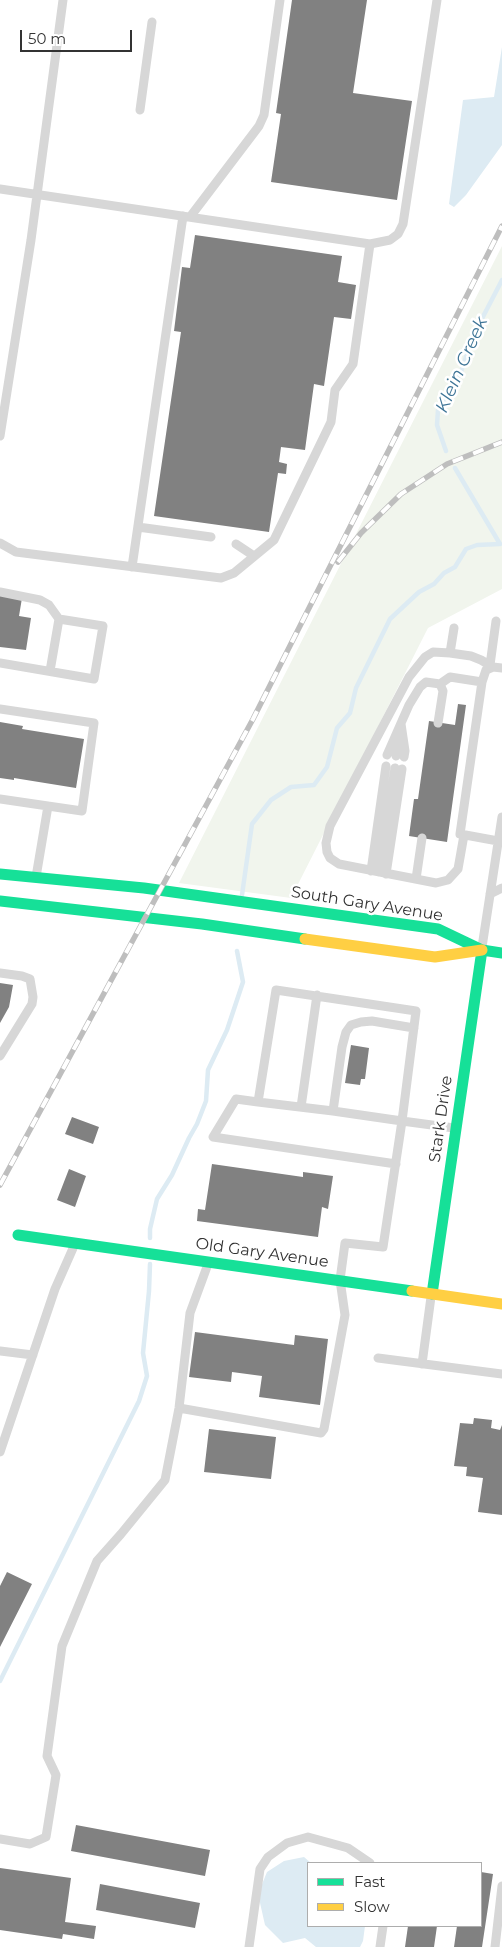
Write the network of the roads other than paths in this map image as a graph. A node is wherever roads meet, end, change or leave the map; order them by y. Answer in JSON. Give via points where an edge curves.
{"nodes":[{"id":1,"x":63,"y":0,"type":"edge"},
{"id":2,"x":280,"y":0,"type":"edge"},
{"id":3,"x":437,"y":0,"type":"edge"},
{"id":4,"x":152,"y":22,"type":"dead end"},
{"id":5,"x":140,"y":110,"type":"dead end"},
{"id":6,"x":0,"y":190,"type":"edge"},
{"id":7,"x":37,"y":195,"type":"junction"},
{"id":8,"x":186,"y":217,"type":"junction"},
{"id":9,"x":370,"y":244,"type":"junction"},
{"id":10,"x":0,"y":436,"type":"edge"},
{"id":11,"x":138,"y":527,"type":"junction"},
{"id":12,"x":211,"y":537,"type":"dead end"},
{"id":13,"x":0,"y":543,"type":"edge"},
{"id":14,"x":236,"y":544,"type":"dead end"},
{"id":15,"x":254,"y":556,"type":"junction"},
{"id":16,"x":132,"y":566,"type":"junction"},
{"id":17,"x":0,"y":592,"type":"edge"},
{"id":18,"x":59,"y":619,"type":"junction"},
{"id":19,"x":496,"y":621,"type":"dead end"},
{"id":20,"x":454,"y":628,"type":"dead end"},
{"id":21,"x":450,"y":653,"type":"junction"},
{"id":22,"x":0,"y":663,"type":"edge"},
{"id":23,"x":495,"y":666,"type":"edge"},
{"id":24,"x":50,"y":671,"type":"junction"},
{"id":25,"x":482,"y":682,"type":"junction"},
{"id":26,"x":440,"y":684,"type":"junction"},
{"id":27,"x":0,"y":709,"type":"edge"},
{"id":28,"x":438,"y":723,"type":"dead end"},
{"id":29,"x":396,"y":756,"type":"dead end"},
{"id":30,"x":0,"y":799,"type":"edge"},
{"id":31,"x":48,"y":806,"type":"junction"},
{"id":32,"x":502,"y":817,"type":"edge"},
{"id":33,"x":462,"y":834,"type":"junction"},
{"id":34,"x":422,"y":838,"type":"dead end"},
{"id":35,"x":498,"y":841,"type":"junction"},
{"id":36,"x":379,"y":872,"type":"junction"},
{"id":37,"x":0,"y":874,"type":"edge"},
{"id":38,"x":36,"y":877,"type":"junction"},
{"id":39,"x":419,"y":880,"type":"junction"},
{"id":40,"x":502,"y":888,"type":"edge"},
{"id":41,"x":490,"y":894,"type":"junction"},
{"id":42,"x":0,"y":901,"type":"edge"},
{"id":43,"x":482,"y":950,"type":"junction"},
{"id":44,"x":502,"y":953,"type":"edge"},
{"id":45,"x":0,"y":973,"type":"edge"},
{"id":46,"x":317,"y":995,"type":"junction"},
{"id":47,"x":414,"y":1028,"type":"junction"},
{"id":48,"x":0,"y":1056,"type":"edge"},
{"id":49,"x":258,"y":1102,"type":"junction"},
{"id":50,"x":301,"y":1107,"type":"junction"},
{"id":51,"x":333,"y":1111,"type":"junction"},
{"id":52,"x":402,"y":1121,"type":"junction"},
{"id":53,"x":456,"y":1128,"type":"junction"},
{"id":54,"x":396,"y":1164,"type":"junction"},
{"id":55,"x":18,"y":1235,"type":"dead end"},
{"id":56,"x":75,"y":1243,"type":"junction"},
{"id":57,"x":208,"y":1262,"type":"junction"},
{"id":58,"x":340,"y":1280,"type":"junction"},
{"id":59,"x":432,"y":1294,"type":"junction"},
{"id":60,"x":502,"y":1304,"type":"edge"},
{"id":61,"x":0,"y":1351,"type":"edge"},
{"id":62,"x":33,"y":1355,"type":"junction"},
{"id":63,"x":378,"y":1358,"type":"dead end"},
{"id":64,"x":422,"y":1364,"type":"junction"},
{"id":65,"x":502,"y":1374,"type":"edge"},
{"id":66,"x":179,"y":1408,"type":"junction"},
{"id":67,"x":0,"y":1452,"type":"edge"},
{"id":68,"x":0,"y":1839,"type":"edge"},
{"id":69,"x":369,"y":1862,"type":"edge"},
{"id":70,"x":502,"y":1886,"type":"edge"},
{"id":71,"x":383,"y":1927,"type":"edge"},
{"id":72,"x":249,"y":1947,"type":"edge"},
{"id":73,"x":380,"y":1947,"type":"edge"},
{"id":74,"x":495,"y":1947,"type":"edge"}],
"edges":[{"from":1,"to":7,"type":"lane"},
{"from":2,"to":8,"type":"lane","via":[[264,115],[259,126]]},
{"from":3,"to":9,"type":"lane","via":[[403,224],[390,240]]},
{"from":4,"to":5,"type":"lane"},
{"from":6,"to":7,"type":"lane"},
{"from":7,"to":8,"type":"lane"},
{"from":7,"to":10,"type":"lane"},
{"from":8,"to":9,"type":"lane"},
{"from":8,"to":11,"type":"lane"},
{"from":9,"to":15,"type":"lane","via":[[353,364],[335,390],[330,422],[274,540]]},
{"from":11,"to":12,"type":"lane"},
{"from":11,"to":16,"type":"lane"},
{"from":13,"to":16,"type":"lane","via":[[16,552]]},
{"from":14,"to":15,"type":"lane"},
{"from":15,"to":16,"type":"lane","via":[[234,573],[221,578]]},
{"from":17,"to":18,"type":"lane","via":[[40,600],[50,605]]},
{"from":18,"to":24,"type":"lane"},
{"from":18,"to":24,"type":"lane","via":[[103,626],[96,670],[94,679]]},
{"from":19,"to":23,"type":"lane"},
{"from":20,"to":21,"type":"lane"},
{"from":21,"to":23,"type":"lane","via":[[471,656]]},
{"from":21,"to":36,"type":"lane","via":[[433,652],[424,657],[413,671],[330,826],[326,844],[330,858],[338,864]]},
{"from":22,"to":24,"type":"lane"},
{"from":23,"to":25,"type":"lane","via":[[486,670]]},
{"from":25,"to":26,"type":"lane","via":[[450,677]]},
{"from":25,"to":33,"type":"lane"},
{"from":26,"to":28,"type":"lane","via":[[443,691]]},
{"from":26,"to":29,"type":"lane","via":[[426,682],[420,686],[401,724]]},
{"from":27,"to":31,"type":"lane","via":[[94,723],[82,811]]},
{"from":30,"to":31,"type":"lane"},
{"from":31,"to":38,"type":"lane"},
{"from":32,"to":35,"type":"lane"},
{"from":33,"to":35,"type":"lane"},
{"from":33,"to":39,"type":"lane","via":[[460,859],[454,875],[441,882]]},
{"from":34,"to":39,"type":"lane"},
{"from":35,"to":41,"type":"lane"},
{"from":36,"to":36,"type":"lane","via":[[394,768]]},
{"from":36,"to":39,"type":"lane"},
{"from":37,"to":38,"type":"street","name":"South Gary Avenue"},
{"from":38,"to":43,"type":"street","name":"South Gary Avenue","via":[[438,929]]},
{"from":40,"to":41,"type":"lane"},
{"from":41,"to":43,"type":"lane"},
{"from":42,"to":43,"type":"street","via":[[435,956]]},
{"from":43,"to":44,"type":"street"},
{"from":43,"to":53,"type":"street","name":"Stark Drive"},
{"from":45,"to":48,"type":"lane","via":[[30,979],[33,997],[32,1004]]},
{"from":46,"to":47,"type":"lane","via":[[416,1011]]},
{"from":46,"to":49,"type":"lane","via":[[276,990]]},
{"from":46,"to":50,"type":"lane"},
{"from":47,"to":51,"type":"lane","via":[[372,1021],[351,1025],[342,1047]]},
{"from":47,"to":52,"type":"lane"},
{"from":49,"to":50,"type":"lane"},
{"from":49,"to":54,"type":"lane","via":[[236,1099],[213,1137]]},
{"from":50,"to":51,"type":"lane"},
{"from":51,"to":52,"type":"lane"},
{"from":52,"to":53,"type":"lane"},
{"from":52,"to":54,"type":"lane"},
{"from":53,"to":59,"type":"street","name":"Stark Drive"},
{"from":54,"to":58,"type":"lane","via":[[383,1247],[345,1243]]},
{"from":55,"to":56,"type":"street","name":"Old Gary Avenue"},
{"from":56,"to":57,"type":"street","name":"Old Gary Avenue"},
{"from":56,"to":62,"type":"lane","via":[[55,1289]]},
{"from":57,"to":58,"type":"street","name":"Old Gary Avenue"},
{"from":57,"to":66,"type":"lane","via":[[190,1313]]},
{"from":58,"to":59,"type":"street","name":"Old Gary Avenue"},
{"from":58,"to":66,"type":"lane","via":[[345,1315],[321,1433]]},
{"from":59,"to":60,"type":"street","name":"Old Gary Avenue"},
{"from":59,"to":64,"type":"lane"},
{"from":61,"to":62,"type":"lane"},
{"from":62,"to":67,"type":"lane"},
{"from":63,"to":64,"type":"lane"},
{"from":64,"to":65,"type":"lane"},
{"from":66,"to":68,"type":"lane","via":[[165,1480],[96,1561],[62,1646],[48,1756],[56,1775],[46,1837],[30,1844]]},
{"from":69,"to":72,"type":"lane","via":[[348,1848],[308,1838],[288,1843],[268,1857],[260,1869]]},
{"from":70,"to":74,"type":"lane"},
{"from":71,"to":73,"type":"lane"}]}
